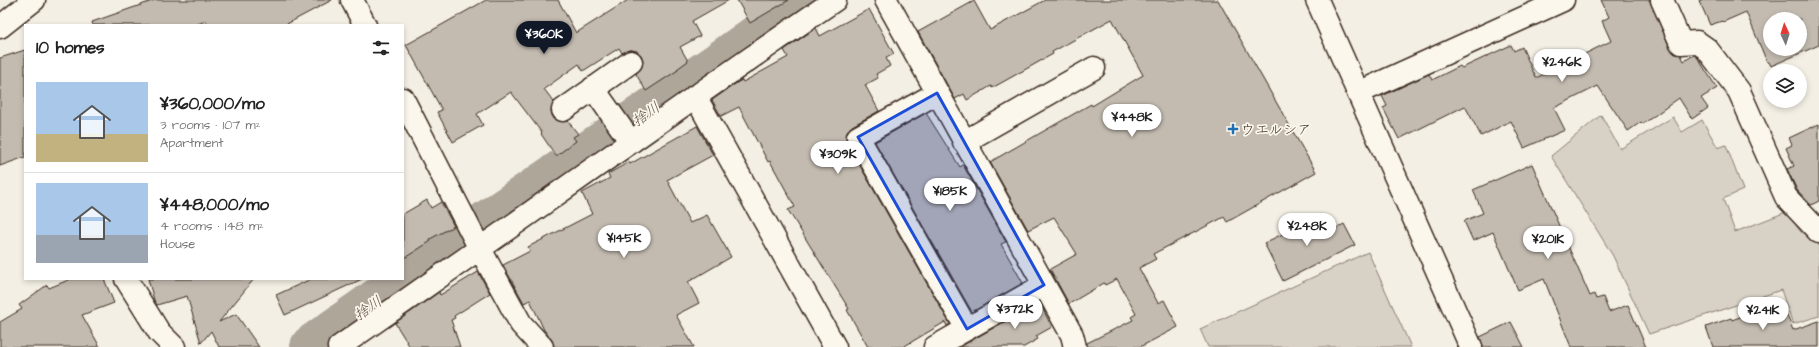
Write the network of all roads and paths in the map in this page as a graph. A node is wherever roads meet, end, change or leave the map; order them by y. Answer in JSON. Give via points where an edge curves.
{"nodes":[{"id":1,"x":352,"y":0,"type":"edge"},
{"id":2,"x":835,"y":0,"type":"edge"},
{"id":3,"x":886,"y":0,"type":"edge"},
{"id":4,"x":1317,"y":0,"type":"edge"},
{"id":5,"x":1563,"y":0,"type":"edge"},
{"id":6,"x":1662,"y":0,"type":"edge"},
{"id":7,"x":30,"y":11,"type":"edge"},
{"id":8,"x":364,"y":24,"type":"edge"},
{"id":9,"x":0,"y":27,"type":"edge"},
{"id":10,"x":631,"y":62,"type":"dead end"},
{"id":11,"x":1094,"y":68,"type":"dead end"},
{"id":12,"x":593,"y":88,"type":"junction"},
{"id":13,"x":937,"y":92,"type":"junction"},
{"id":14,"x":1358,"y":94,"type":"junction"},
{"id":15,"x":695,"y":96,"type":"junction"},
{"id":16,"x":404,"y":101,"type":"edge"},
{"id":17,"x":563,"y":110,"type":"dead end"},
{"id":18,"x":631,"y":142,"type":"junction"},
{"id":19,"x":964,"y":142,"type":"junction"},
{"id":20,"x":1819,"y":232,"type":"edge"},
{"id":21,"x":480,"y":250,"type":"junction"},
{"id":22,"x":127,"y":280,"type":"edge"},
{"id":23,"x":1044,"y":285,"type":"junction"},
{"id":24,"x":967,"y":329,"type":"junction"},
{"id":25,"x":174,"y":347,"type":"edge"},
{"id":26,"x":339,"y":347,"type":"edge"},
{"id":27,"x":542,"y":347,"type":"edge"},
{"id":28,"x":835,"y":347,"type":"edge"},
{"id":29,"x":935,"y":347,"type":"edge"},
{"id":30,"x":1075,"y":347,"type":"edge"},
{"id":31,"x":1471,"y":347,"type":"edge"}],
"edges":[{"from":1,"to":8,"type":"street"},
{"from":2,"to":15,"type":"street"},
{"from":3,"to":13,"type":"street"},
{"from":4,"to":14,"type":"street"},
{"from":5,"to":14,"type":"street"},
{"from":6,"to":20,"type":"street","via":[[1681,44],[1697,42],[1707,49],[1739,91],[1786,197]]},
{"from":7,"to":9,"type":"street"},
{"from":10,"to":12,"type":"street"},
{"from":11,"to":19,"type":"street"},
{"from":12,"to":17,"type":"street"},
{"from":12,"to":18,"type":"street"},
{"from":13,"to":19,"type":"street"},
{"from":13,"to":24,"type":"street","via":[[858,137]]},
{"from":14,"to":31,"type":"street"},
{"from":15,"to":18,"type":"street"},
{"from":15,"to":28,"type":"street"},
{"from":16,"to":21,"type":"street"},
{"from":18,"to":21,"type":"street"},
{"from":19,"to":23,"type":"street"},
{"from":21,"to":26,"type":"street"},
{"from":21,"to":27,"type":"street","via":[[521,324]]},
{"from":22,"to":25,"type":"street","via":[[159,332]]},
{"from":23,"to":24,"type":"street"},
{"from":23,"to":30,"type":"street","via":[[1072,335]]},
{"from":24,"to":29,"type":"street"}]}
